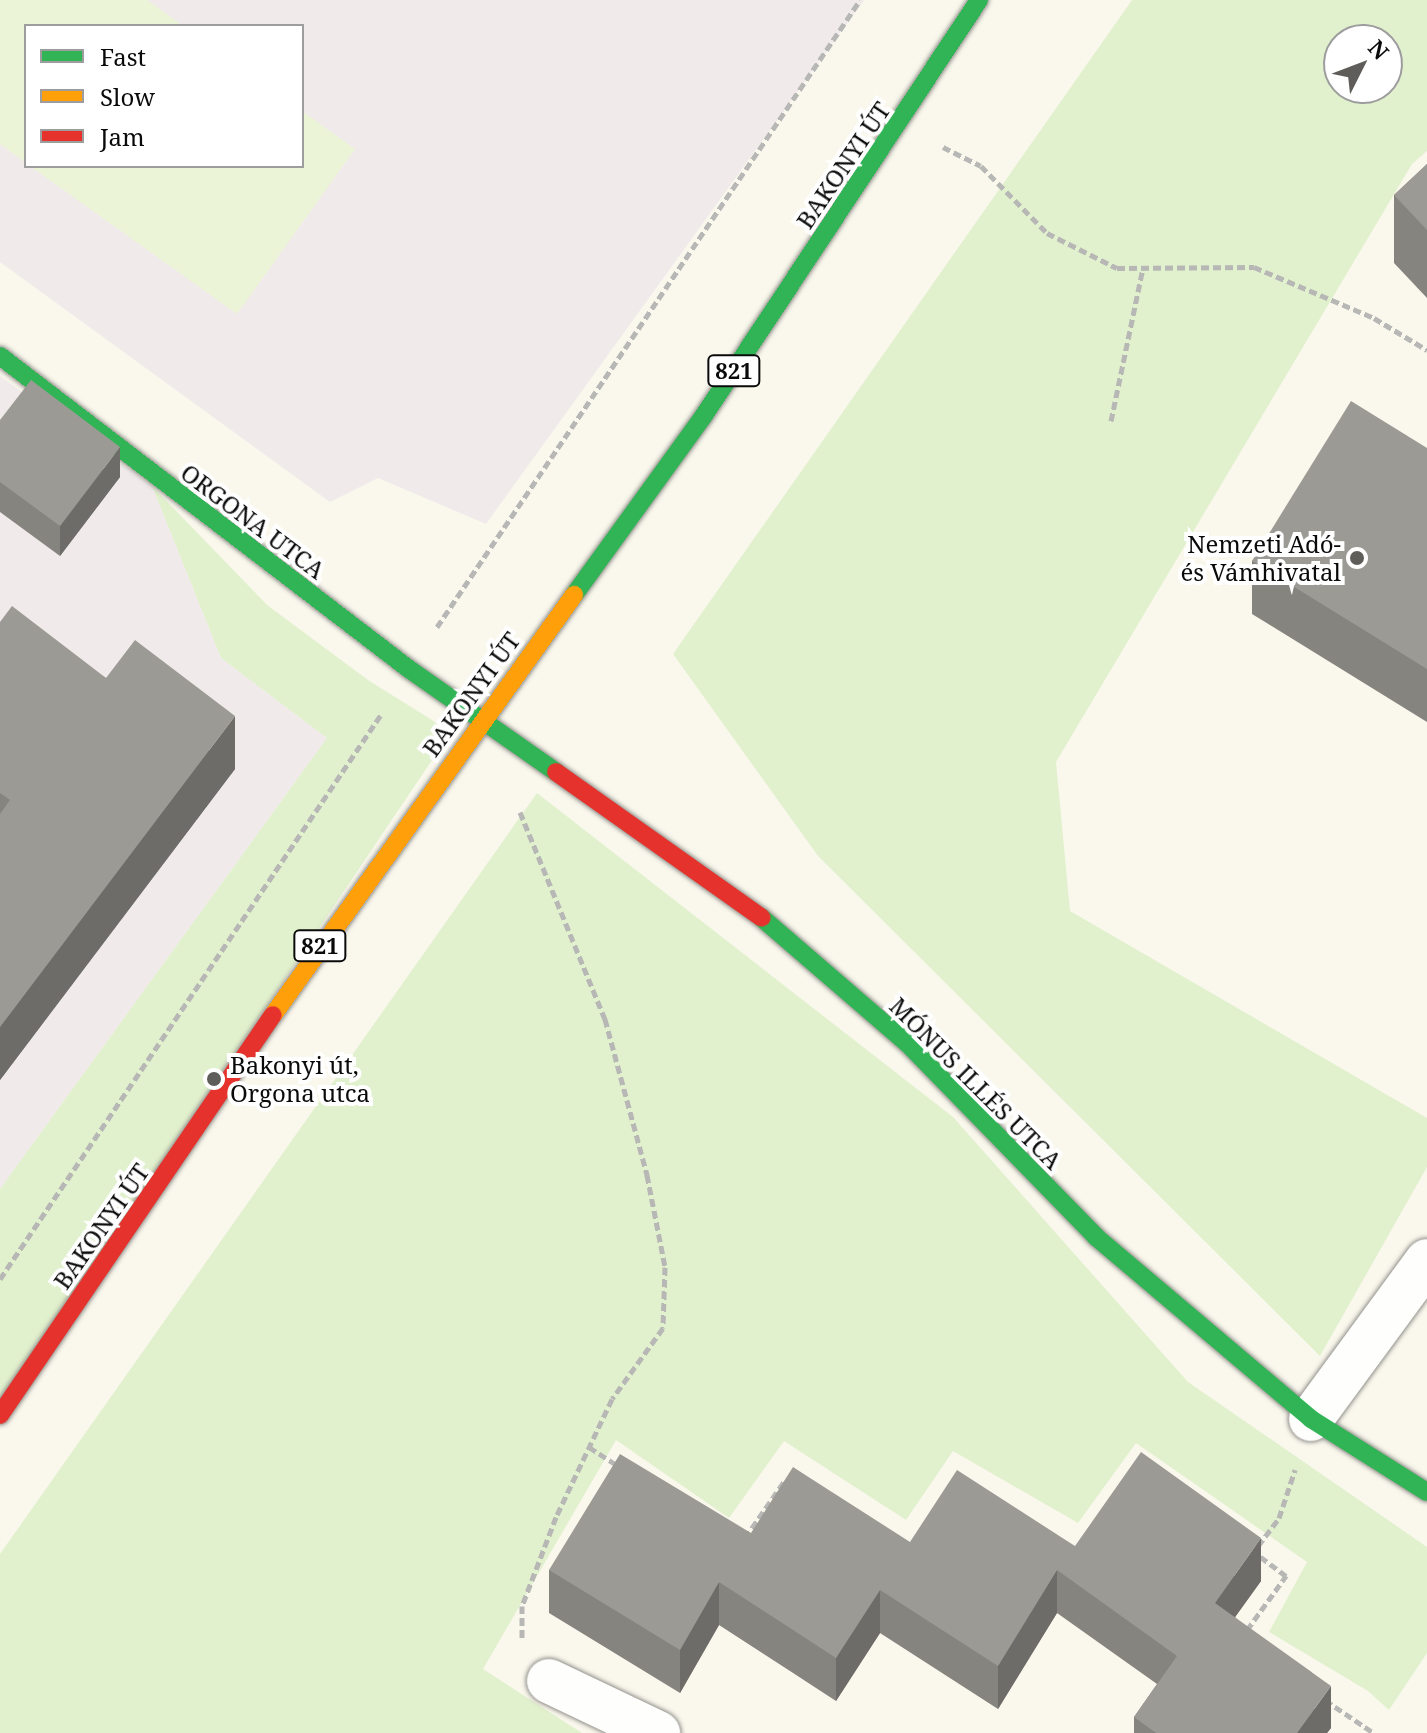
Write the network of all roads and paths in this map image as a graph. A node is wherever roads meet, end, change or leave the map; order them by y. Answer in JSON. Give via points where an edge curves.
{"nodes":[{"id":1,"x":860,"y":0,"type":"edge"},
{"id":2,"x":979,"y":0,"type":"edge"},
{"id":3,"x":899,"y":125,"type":"junction"},
{"id":4,"x":1143,"y":268,"type":"junction"},
{"id":5,"x":1427,"y":350,"type":"edge"},
{"id":6,"x":0,"y":356,"type":"edge"},
{"id":7,"x":1111,"y":421,"type":"dead end"},
{"id":8,"x":409,"y":669,"type":"junction"},
{"id":9,"x":481,"y":719,"type":"junction"},
{"id":10,"x":517,"y":805,"type":"dead end"},
{"id":11,"x":1427,"y":1261,"type":"edge"},
{"id":12,"x":0,"y":1279,"type":"edge"},
{"id":13,"x":0,"y":1415,"type":"edge"},
{"id":14,"x":1311,"y":1419,"type":"junction"},
{"id":15,"x":589,"y":1447,"type":"junction"},
{"id":16,"x":792,"y":1469,"type":"edge"},
{"id":17,"x":627,"y":1471,"type":"edge"},
{"id":18,"x":1427,"y":1492,"type":"edge"},
{"id":19,"x":729,"y":1535,"type":"edge"},
{"id":20,"x":1239,"y":1641,"type":"edge"},
{"id":21,"x":549,"y":1681,"type":"joint"},
{"id":22,"x":1313,"y":1691,"type":"edge"},
{"id":23,"x":658,"y":1733,"type":"edge"},
{"id":24,"x":1374,"y":1733,"type":"edge"}],
"edges":[{"from":1,"to":8,"type":"path"},
{"from":2,"to":3,"type":"street","name":"BAKONYI ÚT","number":"821"},
{"from":3,"to":4,"type":"path","via":[[981,166],[1047,233],[1117,268]]},
{"from":3,"to":9,"type":"street","name":"BAKONYI ÚT","number":"821","via":[[703,417]]},
{"from":4,"to":5,"type":"path","via":[[1254,267],[1374,318]]},
{"from":4,"to":7,"type":"path"},
{"from":6,"to":8,"type":"street","name":"ORGONA UTCA"},
{"from":8,"to":9,"type":"street","name":"ORGONA UTCA"},
{"from":8,"to":12,"type":"path","via":[[142,1075]]},
{"from":9,"to":13,"type":"street","name":"BAKONYI ÚT","number":"821"},
{"from":9,"to":14,"type":"street","name":"MÓNUS ILLÉS UTCA","via":[[765,920],[907,1043],[1096,1237]]},
{"from":10,"to":15,"type":"path","via":[[605,1019],[647,1175],[665,1267],[663,1328],[612,1399]]},
{"from":11,"to":14,"type":"street"},
{"from":14,"to":18,"type":"street","name":"MÓNUS ILLÉS UTCA"},
{"from":14,"to":20,"type":"path","via":[[1279,1518],[1254,1552],[1286,1576]]},
{"from":15,"to":17,"type":"path"},
{"from":15,"to":21,"type":"path","via":[[522,1606],[522,1653]]},
{"from":16,"to":19,"type":"path","via":[[742,1543]]},
{"from":21,"to":23,"type":"street"},
{"from":22,"to":24,"type":"path"}]}
